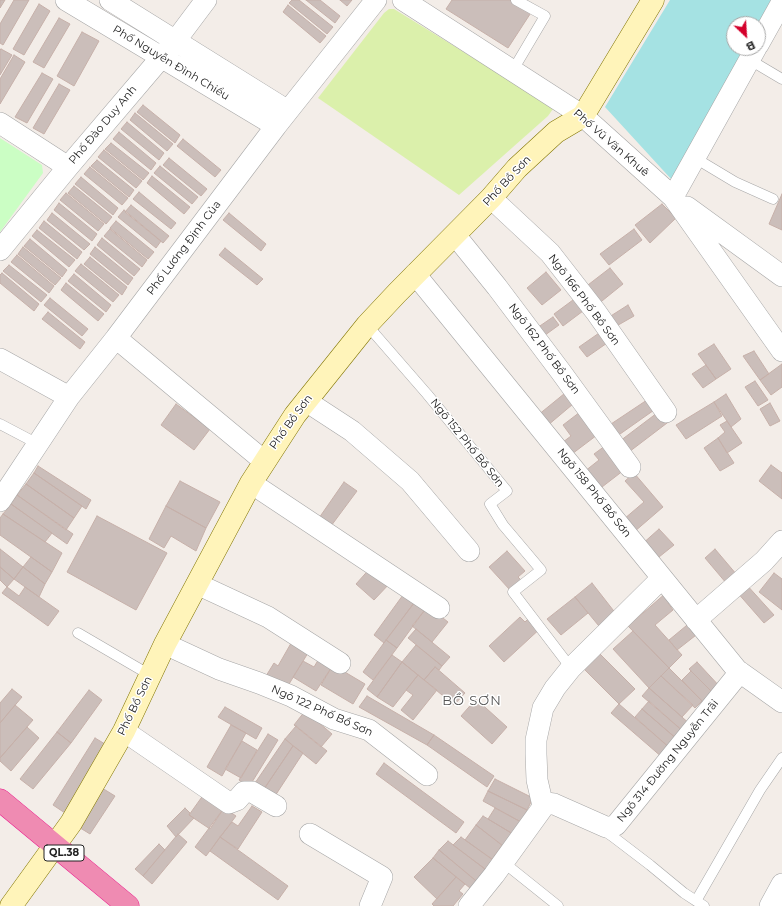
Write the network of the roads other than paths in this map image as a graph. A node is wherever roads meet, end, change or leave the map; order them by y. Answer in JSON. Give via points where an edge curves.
{"nodes":[{"id":1,"x":66,"y":0,"type":"edge"},
{"id":2,"x":110,"y":0,"type":"edge"},
{"id":3,"x":206,"y":0,"type":"edge"},
{"id":4,"x":376,"y":0,"type":"edge"},
{"id":5,"x":403,"y":0,"type":"edge"},
{"id":6,"x":516,"y":0,"type":"edge"},
{"id":7,"x":653,"y":0,"type":"edge"},
{"id":8,"x":782,"y":2,"type":"edge"},
{"id":9,"x":766,"y":31,"type":"edge"},
{"id":10,"x":176,"y":40,"type":"junction"},
{"id":11,"x":752,"y":56,"type":"edge"},
{"id":12,"x":760,"y":56,"type":"edge"},
{"id":13,"x":160,"y":58,"type":"junction"},
{"id":14,"x":513,"y":70,"type":"junction"},
{"id":15,"x":782,"y":79,"type":"edge"},
{"id":16,"x":583,"y":116,"type":"junction"},
{"id":17,"x":282,"y":119,"type":"junction"},
{"id":18,"x":0,"y":123,"type":"edge"},
{"id":19,"x":695,"y":158,"type":"junction"},
{"id":20,"x":68,"y":166,"type":"junction"},
{"id":21,"x":673,"y":197,"type":"junction"},
{"id":22,"x":491,"y":198,"type":"junction"},
{"id":23,"x":773,"y":199,"type":"dead end"},
{"id":24,"x":455,"y":235,"type":"junction"},
{"id":25,"x":0,"y":250,"type":"edge"},
{"id":26,"x":415,"y":274,"type":"junction"},
{"id":27,"x":782,"y":276,"type":"edge"},
{"id":28,"x":367,"y":325,"type":"junction"},
{"id":29,"x":116,"y":338,"type":"junction"},
{"id":30,"x":782,"y":351,"type":"edge"},
{"id":31,"x":0,"y":359,"type":"edge"},
{"id":32,"x":69,"y":397,"type":"junction"},
{"id":33,"x":306,"y":401,"type":"junction"},
{"id":34,"x":666,"y":412,"type":"dead end"},
{"id":35,"x":0,"y":424,"type":"edge"},
{"id":36,"x":38,"y":444,"type":"junction"},
{"id":37,"x":264,"y":460,"type":"junction"},
{"id":38,"x":630,"y":467,"type":"dead end"},
{"id":39,"x":250,"y":483,"type":"junction"},
{"id":40,"x":0,"y":501,"type":"edge"},
{"id":41,"x":782,"y":541,"type":"edge"},
{"id":42,"x":469,"y":551,"type":"dead end"},
{"id":43,"x":662,"y":578,"type":"junction"},
{"id":44,"x":197,"y":584,"type":"junction"},
{"id":45,"x":439,"y":608,"type":"dead end"},
{"id":46,"x":696,"y":620,"type":"junction"},
{"id":47,"x":78,"y":633,"type":"dead end"},
{"id":48,"x":165,"y":644,"type":"junction"},
{"id":49,"x":340,"y":663,"type":"dead end"},
{"id":50,"x":571,"y":668,"type":"junction"},
{"id":51,"x":740,"y":672,"type":"junction"},
{"id":52,"x":150,"y":675,"type":"junction"},
{"id":53,"x":782,"y":702,"type":"edge"},
{"id":54,"x":124,"y":731,"type":"junction"},
{"id":55,"x":782,"y":758,"type":"edge"},
{"id":56,"x":427,"y":775,"type":"dead end"},
{"id":57,"x":0,"y":800,"type":"edge"},
{"id":58,"x":276,"y":806,"type":"dead end"},
{"id":59,"x":543,"y":806,"type":"junction"},
{"id":60,"x":606,"y":827,"type":"junction"},
{"id":61,"x":310,"y":834,"type":"dead end"},
{"id":62,"x":56,"y":846,"type":"junction"},
{"id":63,"x":503,"y":862,"type":"junction"},
{"id":64,"x":782,"y":884,"type":"edge"},
{"id":65,"x":700,"y":903,"type":"edge"},
{"id":66,"x":11,"y":906,"type":"edge"},
{"id":67,"x":128,"y":906,"type":"edge"},
{"id":68,"x":370,"y":906,"type":"edge"},
{"id":69,"x":469,"y":906,"type":"edge"},
{"id":70,"x":558,"y":906,"type":"edge"},
{"id":71,"x":770,"y":906,"type":"edge"}],
"edges":[{"from":1,"to":13,"type":"street","name":"Phố Nguyễn Đình Chiểu"},
{"from":2,"to":10,"type":"street","name":"Phố Nguyễn Đình Chiểu"},
{"from":3,"to":10,"type":"street","name":"Phố Đào Duy Anh"},
{"from":4,"to":17,"type":"street","name":"Phố Lương Định Của"},
{"from":5,"to":14,"type":"street","name":"Phố Vũ Văn Khuê"},
{"from":6,"to":14,"type":"lane","via":[[545,16]]},
{"from":7,"to":16,"type":"street","name":"Phố Bồ Sơn"},
{"from":8,"to":9,"type":"street"},
{"from":10,"to":13,"type":"street","name":"Phố Đào Duy Anh"},
{"from":10,"to":17,"type":"street","name":"Phố Nguyễn Đình Chiểu"},
{"from":11,"to":19,"type":"street"},
{"from":12,"to":15,"type":"lane"},
{"from":13,"to":17,"type":"street","name":"Phố Nguyễn Đình Chiểu"},
{"from":13,"to":20,"type":"street","name":"Phố Đào Duy Anh"},
{"from":14,"to":16,"type":"street","name":"Phố Vũ Văn Khuê"},
{"from":16,"to":21,"type":"street","name":"Phố Vũ Văn Khuê"},
{"from":16,"to":22,"type":"street","name":"Phố Bồ Sơn","via":[[556,132],[517,168]]},
{"from":17,"to":29,"type":"street","name":"Phố Lương Định Của"},
{"from":18,"to":20,"type":"street"},
{"from":19,"to":21,"type":"street"},
{"from":19,"to":23,"type":"lane"},
{"from":20,"to":25,"type":"street","name":"Phố Đào Duy Anh"},
{"from":21,"to":27,"type":"street"},
{"from":21,"to":30,"type":"street"},
{"from":22,"to":24,"type":"street","name":"Phố Bồ Sơn"},
{"from":22,"to":34,"type":"street","name":"Ngõ 166 Phố Bồ Sơn","via":[[550,253],[596,312]]},
{"from":24,"to":26,"type":"street","name":"Phố Bồ Sơn"},
{"from":24,"to":38,"type":"street","name":"Ngõ 162 Phố Bồ Sơn","via":[[529,329]]},
{"from":26,"to":28,"type":"street","name":"Phố Bồ Sơn"},
{"from":26,"to":43,"type":"street","name":"Ngõ 158 Phố Bồ Sơn"},
{"from":28,"to":33,"type":"street","name":"Phố Bồ Sơn"},
{"from":28,"to":50,"type":"lane","name":"Ngõ 152 Phố Bồ Sơn","via":[[506,491],[490,504],[503,525],[541,570],[513,592]]},
{"from":29,"to":32,"type":"street","name":"Phố Lương Định Của"},
{"from":29,"to":37,"type":"street"},
{"from":31,"to":32,"type":"street"},
{"from":32,"to":36,"type":"street","name":"Phố Lương Định Của"},
{"from":33,"to":37,"type":"street","name":"Phố Bồ Sơn"},
{"from":33,"to":42,"type":"street","via":[[352,431],[410,480]]},
{"from":35,"to":36,"type":"lane"},
{"from":36,"to":40,"type":"street","name":"Phố Lương Định Của"},
{"from":37,"to":39,"type":"street","name":"Phố Bồ Sơn"},
{"from":39,"to":44,"type":"street","name":"Phố Bồ Sơn"},
{"from":39,"to":45,"type":"street"},
{"from":41,"to":46,"type":"street","via":[[764,561]]},
{"from":43,"to":46,"type":"street","name":"Ngõ 158 Phố Bồ Sơn"},
{"from":43,"to":50,"type":"street"},
{"from":44,"to":48,"type":"street","name":"Phố Bồ Sơn"},
{"from":44,"to":49,"type":"street","via":[[268,617]]},
{"from":46,"to":51,"type":"street","name":"Ngõ 158 Phố Bồ Sơn"},
{"from":47,"to":52,"type":"lane"},
{"from":48,"to":52,"type":"street","name":"Phố Bồ Sơn"},
{"from":48,"to":56,"type":"street","name":"Ngõ 122 Phố Bồ Sơn","via":[[220,669],[291,696],[334,719],[369,730]]},
{"from":50,"to":59,"type":"street","via":[[543,708],[539,722],[536,740],[537,780]]},
{"from":51,"to":53,"type":"street","name":"Ngõ 158 Phố Bồ Sơn"},
{"from":51,"to":60,"type":"street","name":"Ngõ 314 Đường Nguyễn Trãi","via":[[621,820],[616,825]]},
{"from":52,"to":54,"type":"street","name":"Phố Bồ Sơn"},
{"from":54,"to":58,"type":"street","via":[[229,803],[237,800],[244,792],[252,792]]},
{"from":54,"to":62,"type":"street","name":"Phố Bồ Sơn"},
{"from":55,"to":65,"type":"lane","via":[[760,790]]},
{"from":57,"to":62,"type":"highway","number":"QL.38"},
{"from":59,"to":60,"type":"street","name":"Ngõ 314 Đường Nguyễn Trãi","via":[[550,803]]},
{"from":59,"to":63,"type":"street"},
{"from":60,"to":65,"type":"lane","via":[[609,834]]},
{"from":61,"to":68,"type":"street","via":[[382,877]]},
{"from":62,"to":66,"type":"street","name":"Phố Bồ Sơn"},
{"from":62,"to":67,"type":"highway","number":"QL.38"},
{"from":63,"to":69,"type":"street"},
{"from":63,"to":70,"type":"lane"},
{"from":64,"to":71,"type":"street"}]}
